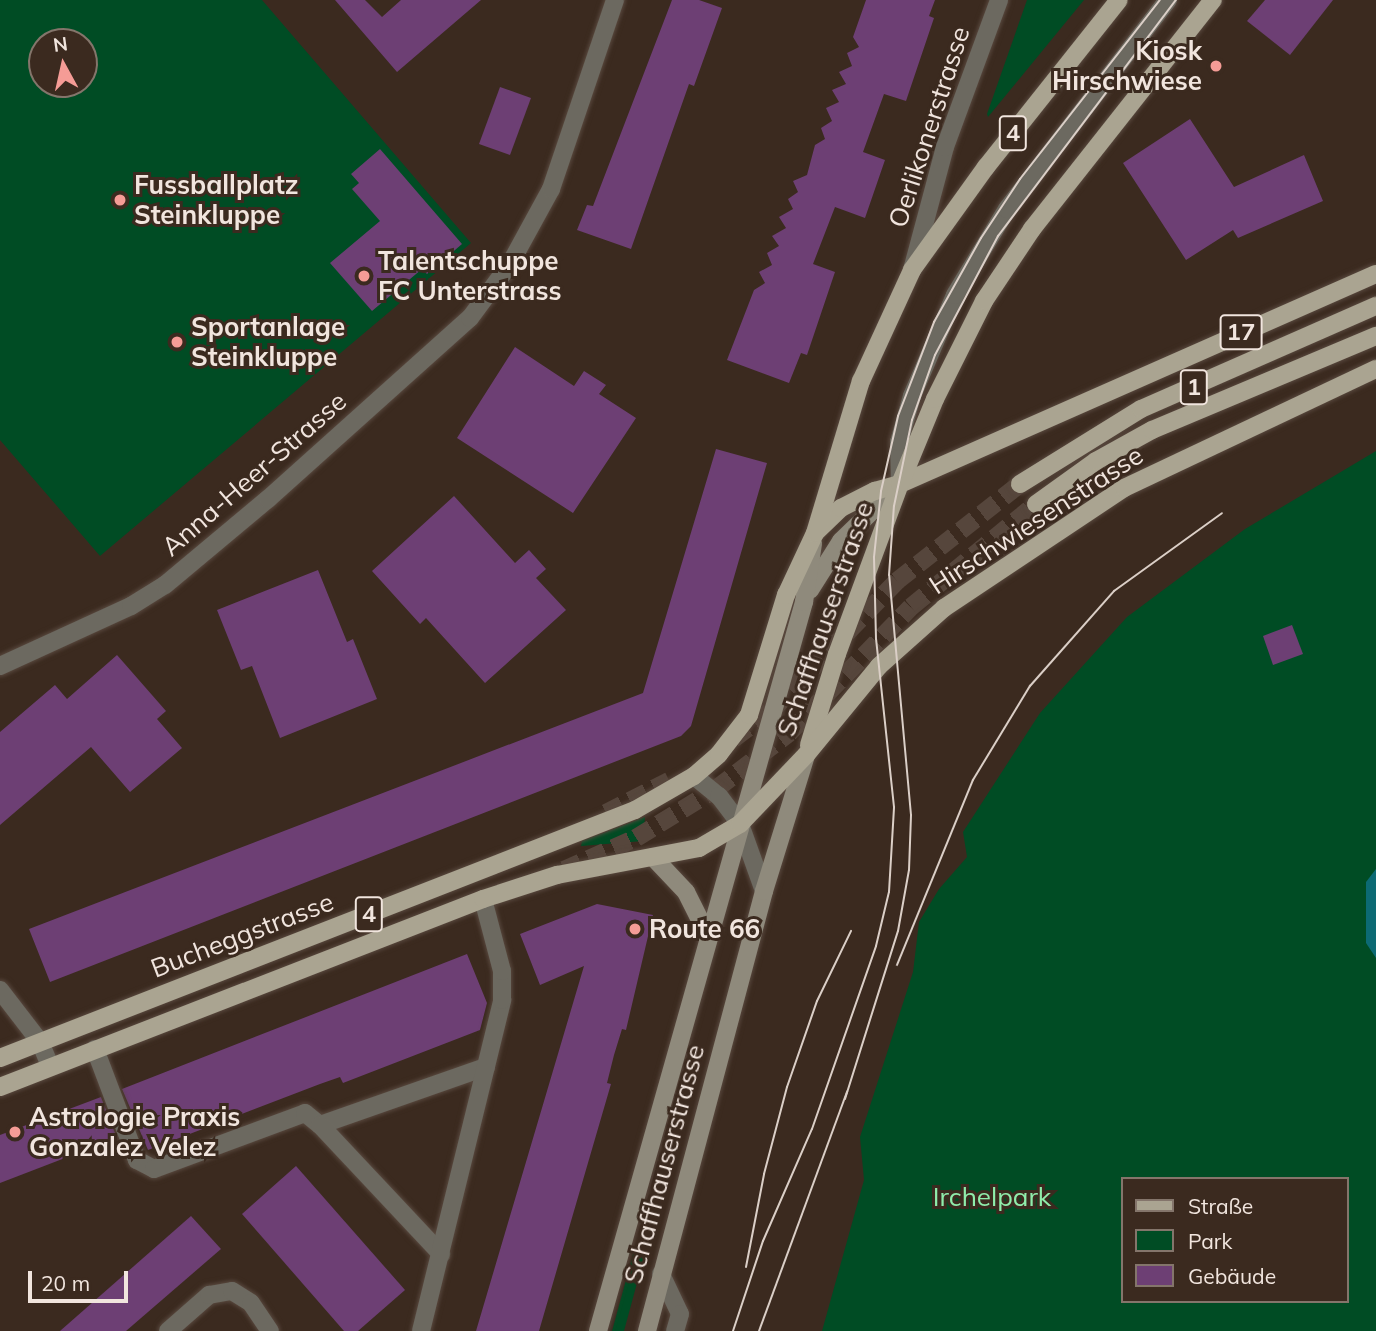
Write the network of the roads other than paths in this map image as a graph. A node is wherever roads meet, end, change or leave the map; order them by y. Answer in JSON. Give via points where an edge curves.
{"nodes":[{"id":1,"x":615,"y":0,"type":"edge"},
{"id":2,"x":999,"y":0,"type":"edge"},
{"id":3,"x":1119,"y":0,"type":"edge"},
{"id":4,"x":1168,"y":0,"type":"edge"},
{"id":5,"x":1213,"y":0,"type":"edge"},
{"id":6,"x":912,"y":270,"type":"junction"},
{"id":7,"x":1376,"y":274,"type":"edge"},
{"id":8,"x":1376,"y":306,"type":"edge"},
{"id":9,"x":1376,"y":336,"type":"edge"},
{"id":10,"x":1376,"y":369,"type":"edge"},
{"id":11,"x":900,"y":484,"type":"junction"},
{"id":12,"x":1020,"y":484,"type":"tunnel mouth"},
{"id":13,"x":1036,"y":504,"type":"tunnel mouth"},
{"id":14,"x":815,"y":533,"type":"junction"},
{"id":15,"x":804,"y":603,"type":"junction"},
{"id":16,"x":0,"y":666,"type":"edge"},
{"id":17,"x":806,"y":755,"type":"junction"},
{"id":18,"x":694,"y":776,"type":"junction"},
{"id":19,"x":740,"y":824,"type":"junction"},
{"id":20,"x":653,"y":857,"type":"junction"},
{"id":21,"x":764,"y":891,"type":"junction"},
{"id":22,"x":482,"y":899,"type":"junction"},
{"id":23,"x":708,"y":936,"type":"junction"},
{"id":24,"x":0,"y":990,"type":"edge"},
{"id":25,"x":40,"y":1042,"type":"junction"},
{"id":26,"x":95,"y":1049,"type":"junction"},
{"id":27,"x":0,"y":1058,"type":"edge"},
{"id":28,"x":50,"y":1066,"type":"junction"},
{"id":29,"x":486,"y":1067,"type":"junction"},
{"id":30,"x":0,"y":1087,"type":"edge"},
{"id":31,"x":320,"y":1125,"type":"junction"},
{"id":32,"x":441,"y":1254,"type":"junction"},
{"id":33,"x":662,"y":1274,"type":"junction"},
{"id":34,"x":168,"y":1331,"type":"edge"},
{"id":35,"x":270,"y":1331,"type":"edge"},
{"id":36,"x":421,"y":1331,"type":"edge"},
{"id":37,"x":598,"y":1331,"type":"edge"},
{"id":38,"x":647,"y":1331,"type":"edge"},
{"id":39,"x":675,"y":1331,"type":"edge"}],
"edges":[{"from":1,"to":16,"type":"street","name":"Anna-Heer-Strasse","via":[[551,189],[510,264],[470,318],[268,499],[164,585],[131,606]]},
{"from":2,"to":6,"type":"street","name":"Oerlikonerstrasse","via":[[945,148]]},
{"from":3,"to":6,"type":"main road","name":"Schaffhauserstrasse","number":"4","via":[[986,167]]},
{"from":4,"to":11,"type":"street","via":[[1020,191],[956,295],[912,396],[899,442]]},
{"from":5,"to":11,"type":"main road","name":"Schaffhauserstrasse","number":"4","via":[[1006,267],[935,399]]},
{"from":6,"to":14,"type":"main road","name":"Schaffhauserstrasse","number":"4","via":[[862,381]]},
{"from":7,"to":11,"type":"main road","number":"17"},
{"from":8,"to":12,"type":"main road","number":"1","via":[[1141,409]]},
{"from":9,"to":13,"type":"main road","number":"1","via":[[1152,430],[1096,461]]},
{"from":10,"to":17,"type":"main road","name":"Hirschwiesenstrasse","via":[[1124,488],[954,602],[879,666]]},
{"from":11,"to":14,"type":"main road","number":"17","via":[[841,508]]},
{"from":11,"to":15,"type":"street","number":"17","via":[[841,541]]},
{"from":11,"to":17,"type":"main road","name":"Schaffhauserstrasse","number":"4","via":[[837,654]]},
{"from":14,"to":15,"type":"street","name":"Schaffhauserstrasse"},
{"from":14,"to":18,"type":"main road","name":"Schaffhauserstrasse","number":"4","via":[[786,596],[749,716],[719,754]]},
{"from":15,"to":19,"type":"street","name":"Schaffhauserstrasse"},
{"from":17,"to":19,"type":"main road","name":"Bucheggstrasse","number":"4"},
{"from":17,"to":21,"type":"street","name":"Schaffhauserstrasse"},
{"from":18,"to":19,"type":"street","via":[[719,796]]},
{"from":18,"to":25,"type":"main road","name":"Bucheggstrasse","number":"4","via":[[635,810]]},
{"from":19,"to":20,"type":"main road","name":"Bucheggstrasse","number":"4","via":[[699,848]]},
{"from":19,"to":21,"type":"street"},
{"from":19,"to":23,"type":"street","name":"Schaffhauserstrasse"},
{"from":20,"to":22,"type":"main road","name":"Bucheggstrasse","number":"4","via":[[557,875]]},
{"from":20,"to":23,"type":"street","via":[[686,892]]},
{"from":21,"to":33,"type":"street","name":"Schaffhauserstrasse"},
{"from":22,"to":26,"type":"main road","name":"Bucheggstrasse","number":"4"},
{"from":22,"to":29,"type":"street","via":[[502,971],[502,1000]]},
{"from":23,"to":37,"type":"street","name":"Schaffhauserstrasse"},
{"from":24,"to":25,"type":"street"},
{"from":25,"to":27,"type":"main road","name":"Bucheggstrasse","number":"4"},
{"from":25,"to":28,"type":"street"},
{"from":26,"to":28,"type":"main road","name":"Bucheggstrasse","number":"4"},
{"from":26,"to":31,"type":"street","via":[[137,1160],[154,1169],[305,1113]]},
{"from":28,"to":30,"type":"main road","name":"Bucheggstrasse","number":"4"},
{"from":29,"to":31,"type":"street"},
{"from":29,"to":32,"type":"street"},
{"from":31,"to":32,"type":"street"},
{"from":32,"to":36,"type":"street"},
{"from":33,"to":38,"type":"street","name":"Schaffhauserstrasse"},
{"from":33,"to":39,"type":"street","via":[[680,1314]]},
{"from":34,"to":35,"type":"street","via":[[209,1295],[232,1291],[251,1303]]}]}
